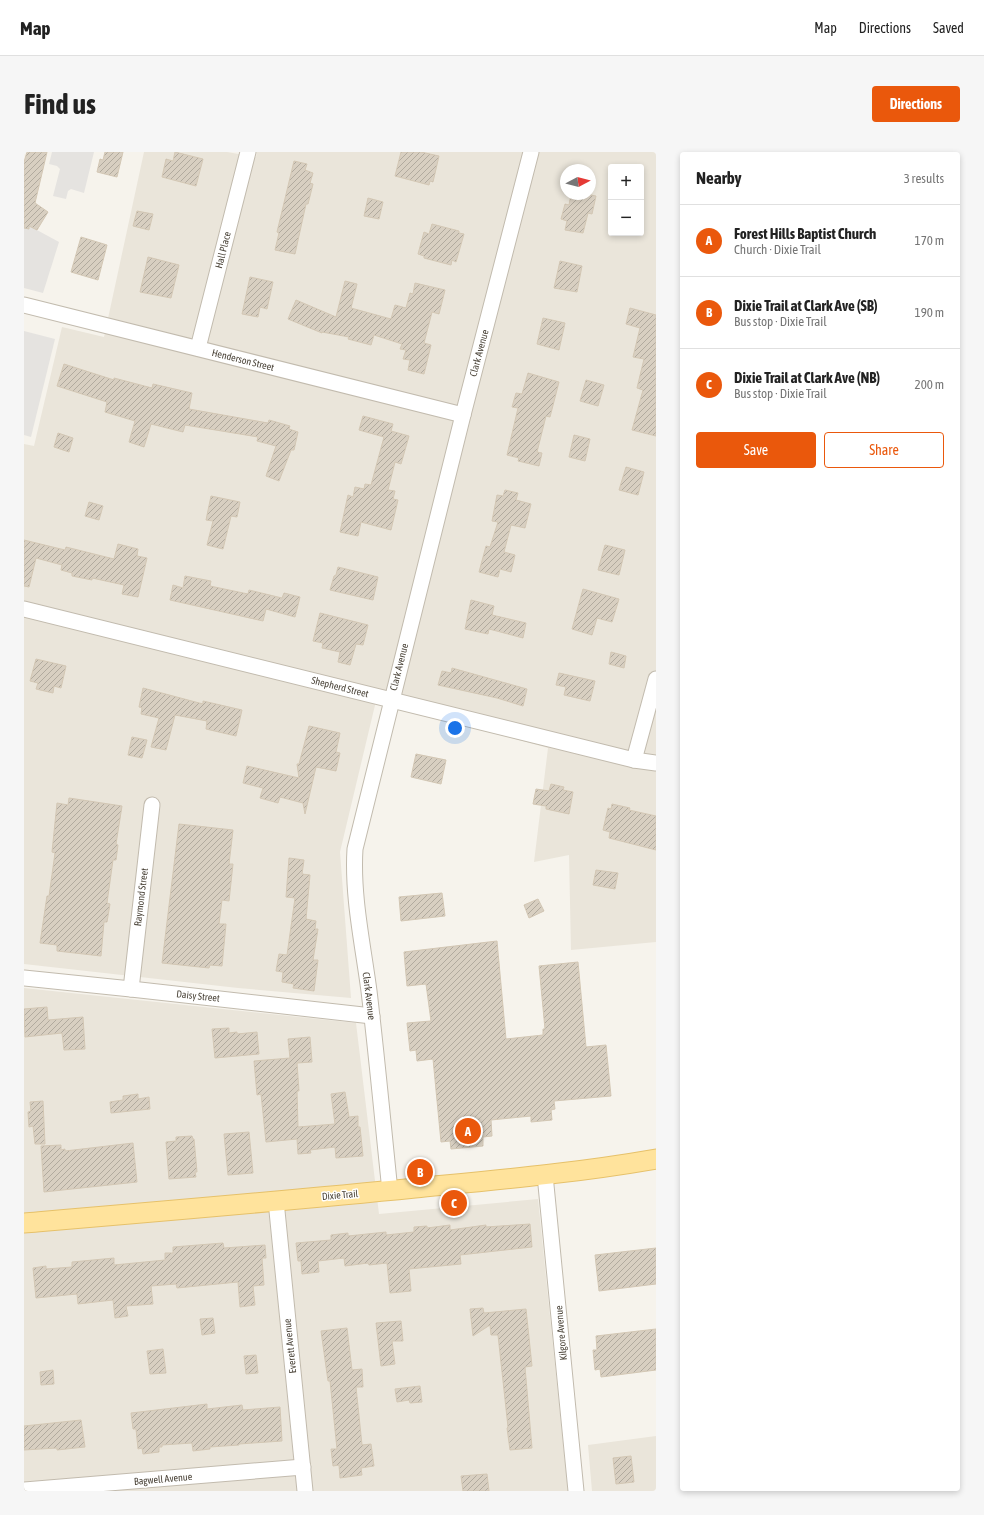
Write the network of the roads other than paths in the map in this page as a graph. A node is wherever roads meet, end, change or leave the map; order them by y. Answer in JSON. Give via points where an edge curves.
{"nodes":[{"id":1,"x":248,"y":152,"type":"edge"},
{"id":2,"x":531,"y":152,"type":"edge"},
{"id":3,"x":24,"y":305,"type":"edge"},
{"id":4,"x":198,"y":348,"type":"junction"},
{"id":5,"x":463,"y":415,"type":"junction"},
{"id":6,"x":24,"y":609,"type":"edge"},
{"id":7,"x":656,"y":679,"type":"edge"},
{"id":8,"x":391,"y":700,"type":"junction"},
{"id":9,"x":634,"y":760,"type":"junction"},
{"id":10,"x":656,"y":763,"type":"edge"},
{"id":11,"x":152,"y":805,"type":"dead end"},
{"id":12,"x":24,"y":978,"type":"edge"},
{"id":13,"x":131,"y":989,"type":"junction"},
{"id":14,"x":372,"y":1016,"type":"junction"},
{"id":15,"x":656,"y":1159,"type":"edge"},
{"id":16,"x":545,"y":1175,"type":"junction"},
{"id":17,"x":390,"y":1191,"type":"junction"},
{"id":18,"x":276,"y":1202,"type":"junction"},
{"id":19,"x":24,"y":1223,"type":"edge"},
{"id":20,"x":303,"y":1467,"type":"junction"},
{"id":21,"x":24,"y":1490,"type":"edge"},
{"id":22,"x":305,"y":1491,"type":"edge"},
{"id":23,"x":576,"y":1491,"type":"edge"}],
"edges":[{"from":1,"to":4,"type":"street","name":"Hall Place"},
{"from":2,"to":5,"type":"street","name":"Clark Avenue"},
{"from":3,"to":4,"type":"street","name":"Henderson Street"},
{"from":4,"to":5,"type":"street","name":"Henderson Street"},
{"from":5,"to":8,"type":"street","name":"Clark Avenue"},
{"from":6,"to":8,"type":"street","name":"Shepherd Street"},
{"from":7,"to":9,"type":"street"},
{"from":8,"to":9,"type":"street","name":"Shepherd Street"},
{"from":8,"to":14,"type":"street","name":"Clark Avenue","via":[[355,849],[356,897]]},
{"from":9,"to":10,"type":"street","name":"Shepherd Street"},
{"from":11,"to":13,"type":"street","name":"Raymond Street"},
{"from":12,"to":13,"type":"street","name":"Daisy Street"},
{"from":13,"to":14,"type":"street","name":"Daisy Street"},
{"from":14,"to":17,"type":"street","name":"Clark Avenue"},
{"from":15,"to":16,"type":"main road","name":"Dixie Trail","via":[[609,1168]]},
{"from":16,"to":17,"type":"main road","name":"Dixie Trail"},
{"from":16,"to":23,"type":"street","name":"Kilgore Avenue"},
{"from":17,"to":18,"type":"main road","name":"Dixie Trail"},
{"from":18,"to":19,"type":"main road","name":"Dixie Trail"},
{"from":18,"to":20,"type":"street","name":"Everett Avenue"},
{"from":20,"to":21,"type":"street","name":"Bagwell Avenue"},
{"from":20,"to":22,"type":"street","name":"Everett Avenue"}]}
